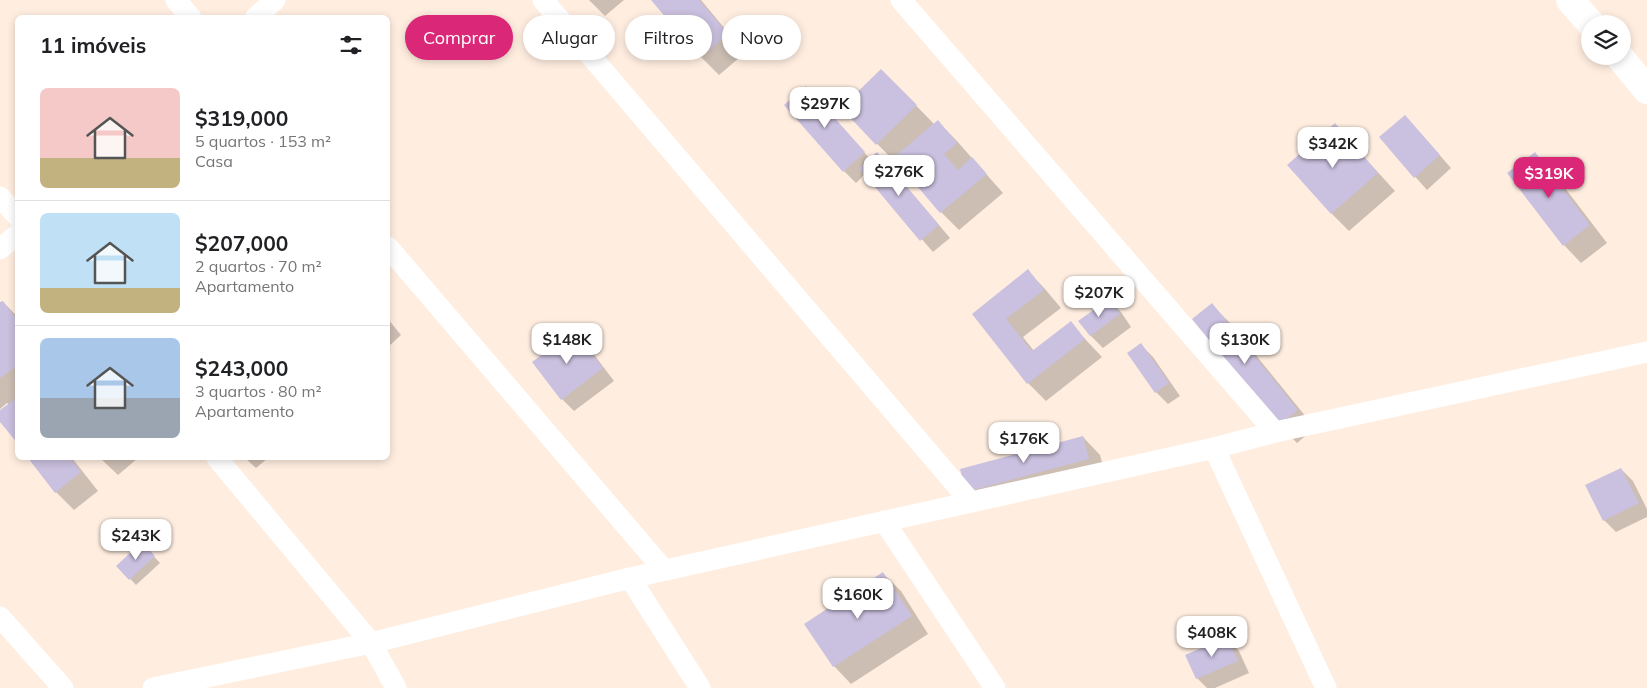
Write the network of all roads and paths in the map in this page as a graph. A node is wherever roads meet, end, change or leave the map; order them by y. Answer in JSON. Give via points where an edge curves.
{"nodes":[{"id":1,"x":176,"y":0,"type":"edge"},
{"id":2,"x":275,"y":0,"type":"edge"},
{"id":3,"x":542,"y":0,"type":"edge"},
{"id":4,"x":901,"y":0,"type":"edge"},
{"id":5,"x":1570,"y":0,"type":"edge"},
{"id":6,"x":188,"y":15,"type":"edge"},
{"id":7,"x":258,"y":15,"type":"edge"},
{"id":8,"x":1583,"y":15,"type":"edge"},
{"id":9,"x":1626,"y":65,"type":"edge"},
{"id":10,"x":1647,"y":90,"type":"edge"},
{"id":11,"x":0,"y":198,"type":"edge"},
{"id":12,"x":15,"y":214,"type":"edge"},
{"id":13,"x":15,"y":236,"type":"edge"},
{"id":14,"x":0,"y":249,"type":"edge"},
{"id":15,"x":390,"y":249,"type":"edge"},
{"id":16,"x":1647,"y":352,"type":"edge"},
{"id":17,"x":1275,"y":432,"type":"junction"},
{"id":18,"x":1214,"y":448,"type":"junction"},
{"id":19,"x":219,"y":460,"type":"edge"},
{"id":20,"x":970,"y":501,"type":"junction"},
{"id":21,"x":884,"y":522,"type":"junction"},
{"id":22,"x":664,"y":570,"type":"junction"},
{"id":23,"x":630,"y":578,"type":"junction"},
{"id":24,"x":0,"y":617,"type":"edge"},
{"id":25,"x":371,"y":643,"type":"junction"},
{"id":26,"x":63,"y":688,"type":"edge"},
{"id":27,"x":153,"y":688,"type":"edge"},
{"id":28,"x":396,"y":688,"type":"edge"},
{"id":29,"x":700,"y":688,"type":"edge"},
{"id":30,"x":995,"y":688,"type":"edge"},
{"id":31,"x":1326,"y":688,"type":"edge"}],
"edges":[{"from":1,"to":6,"type":"street"},
{"from":2,"to":7,"type":"street"},
{"from":3,"to":20,"type":"street"},
{"from":4,"to":17,"type":"street"},
{"from":5,"to":8,"type":"main road"},
{"from":9,"to":10,"type":"main road"},
{"from":11,"to":12,"type":"street"},
{"from":13,"to":14,"type":"street"},
{"from":15,"to":22,"type":"street"},
{"from":16,"to":17,"type":"street"},
{"from":17,"to":18,"type":"street"},
{"from":18,"to":20,"type":"street"},
{"from":18,"to":31,"type":"street"},
{"from":19,"to":25,"type":"street"},
{"from":20,"to":21,"type":"street"},
{"from":21,"to":22,"type":"street"},
{"from":21,"to":30,"type":"street"},
{"from":22,"to":23,"type":"street"},
{"from":23,"to":25,"type":"street"},
{"from":23,"to":29,"type":"street"},
{"from":24,"to":26,"type":"street"},
{"from":25,"to":27,"type":"street"},
{"from":25,"to":28,"type":"street"}]}
